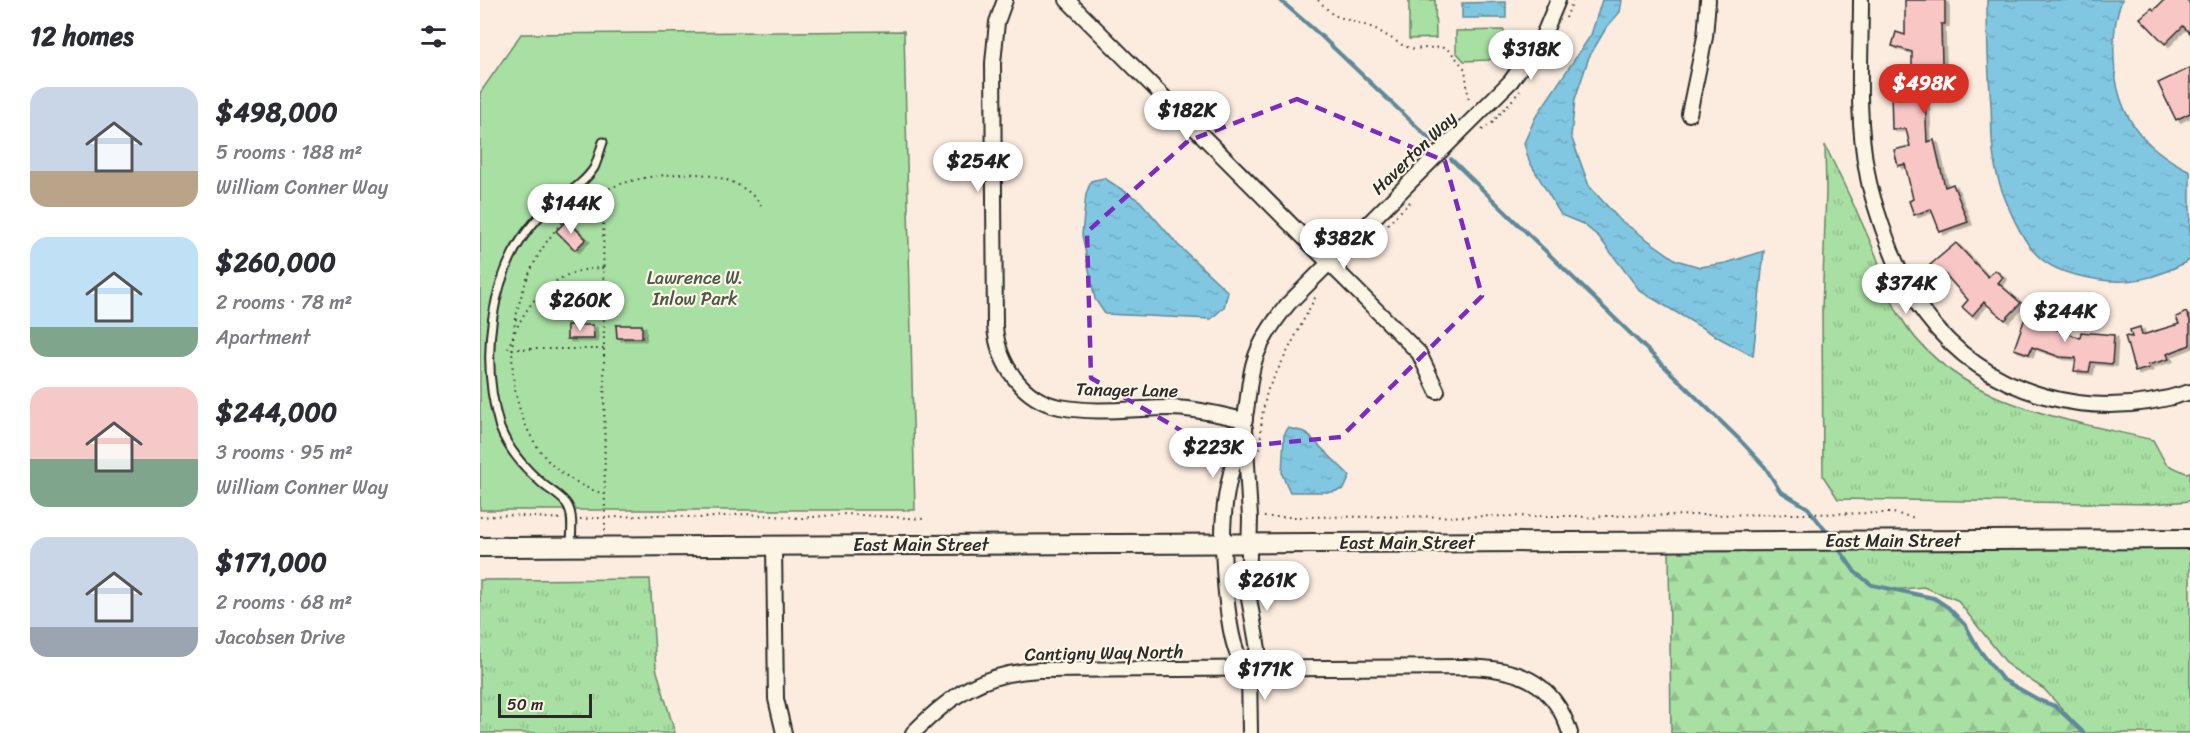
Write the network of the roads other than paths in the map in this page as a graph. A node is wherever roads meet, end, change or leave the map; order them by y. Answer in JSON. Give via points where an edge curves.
{"nodes":[{"id":1,"x":1005,"y":0,"type":"edge"},
{"id":2,"x":1067,"y":0,"type":"edge"},
{"id":3,"x":1558,"y":0,"type":"edge"},
{"id":4,"x":1708,"y":0,"type":"edge"},
{"id":5,"x":1861,"y":0,"type":"edge"},
{"id":6,"x":1689,"y":114,"type":"dead end"},
{"id":7,"x":603,"y":142,"type":"dead end"},
{"id":8,"x":1329,"y":262,"type":"junction"},
{"id":9,"x":1437,"y":391,"type":"dead end"},
{"id":10,"x":2190,"y":392,"type":"edge"},
{"id":11,"x":1245,"y":420,"type":"junction"},
{"id":12,"x":2190,"y":539,"type":"edge"},
{"id":13,"x":1249,"y":543,"type":"junction"},
{"id":14,"x":1224,"y":544,"type":"junction"},
{"id":15,"x":571,"y":546,"type":"junction"},
{"id":16,"x":774,"y":546,"type":"junction"},
{"id":17,"x":480,"y":547,"type":"edge"},
{"id":18,"x":1249,"y":669,"type":"junction"},
{"id":19,"x":784,"y":733,"type":"edge"},
{"id":20,"x":913,"y":733,"type":"edge"},
{"id":21,"x":1250,"y":733,"type":"edge"},
{"id":22,"x":1570,"y":733,"type":"edge"}],
"edges":[{"from":1,"to":11,"type":"street","name":"Tanager Lane","via":[[994,47],[995,327],[1001,355],[1016,380],[1037,397],[1060,407],[1183,409]]},
{"from":2,"to":8,"type":"street"},
{"from":3,"to":8,"type":"street","name":"Haverton Way","via":[[1543,36],[1511,81]]},
{"from":4,"to":6,"type":"street","via":[[1705,37]]},
{"from":5,"to":10,"type":"street","via":[[1862,137],[1867,175],[1898,269],[1933,324],[1967,357],[1992,374],[2058,400],[2126,405]]},
{"from":7,"to":15,"type":"lane","via":[[587,176],[541,215],[512,253],[495,294],[487,334],[488,386],[500,429],[521,462],[566,503],[571,519]]},
{"from":8,"to":9,"type":"street","via":[[1419,353]]},
{"from":8,"to":11,"type":"street","name":"Haverton Way","via":[[1288,304],[1266,334],[1251,374]]},
{"from":11,"to":13,"type":"street","name":"Haverton Way"},
{"from":11,"to":14,"type":"street","name":"Haverton Way","via":[[1230,472],[1223,517]]},
{"from":12,"to":13,"type":"main road","name":"East Main Street"},
{"from":13,"to":14,"type":"main road","name":"East Main Street"},
{"from":13,"to":18,"type":"street","name":"Haverton Way","via":[[1248,593],[1258,649]]},
{"from":14,"to":16,"type":"main road","name":"East Main Street"},
{"from":14,"to":18,"type":"street","name":"Haverton Way","via":[[1236,649]]},
{"from":15,"to":16,"type":"main road","name":"East Main Street"},
{"from":15,"to":17,"type":"main road","name":"East Main Street"},
{"from":16,"to":19,"type":"street","via":[[776,699]]},
{"from":18,"to":20,"type":"street","name":"Cantigny Way North","via":[[1011,673],[975,684],[958,694]]},
{"from":18,"to":21,"type":"street"},
{"from":18,"to":22,"type":"street","name":"Cantigny Way North","via":[[1482,667],[1511,671],[1529,678],[1555,700]]}]}
